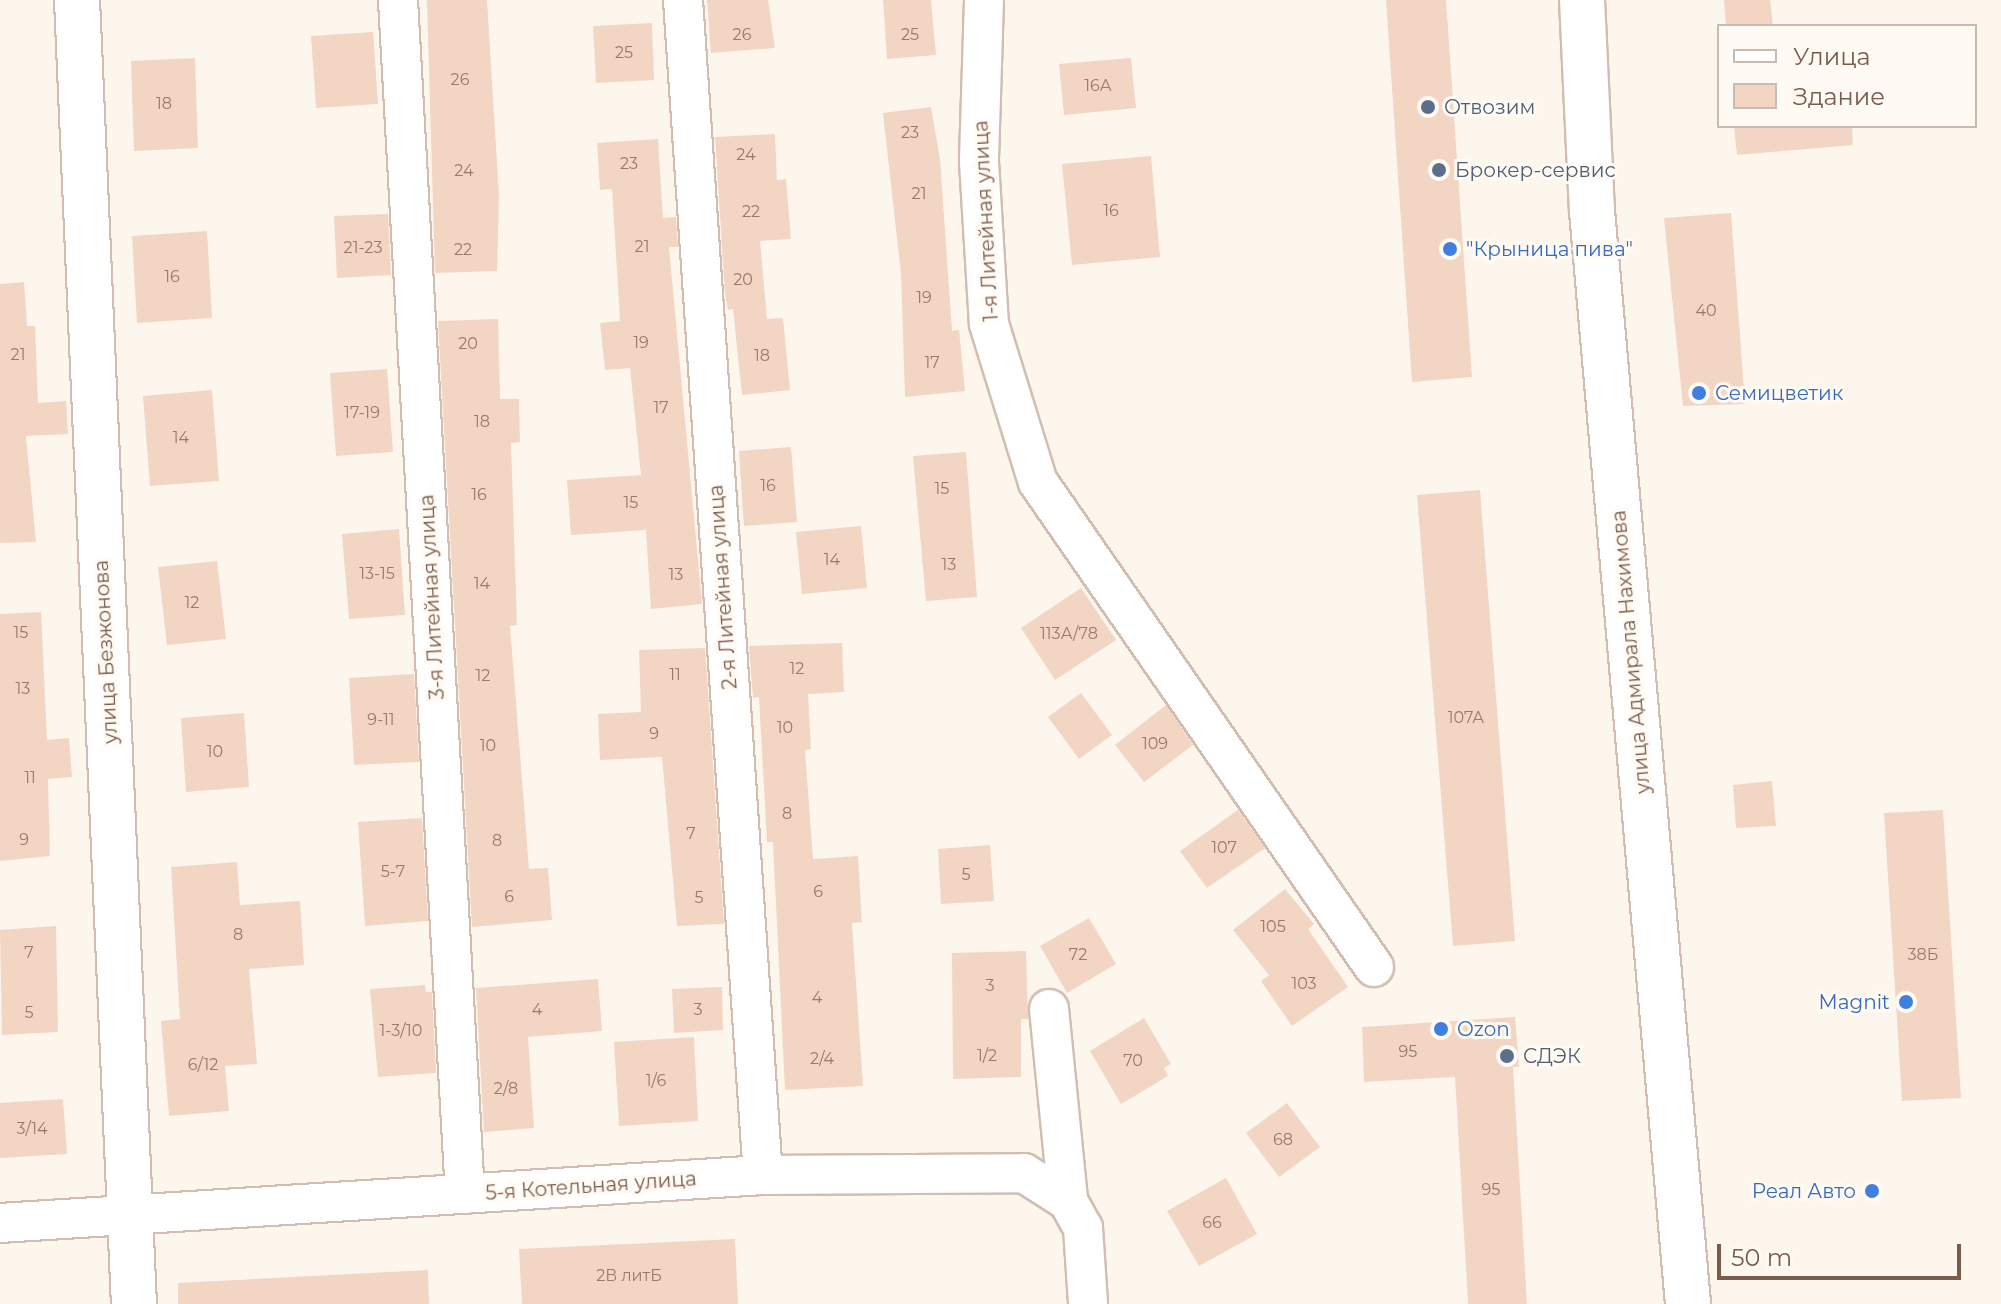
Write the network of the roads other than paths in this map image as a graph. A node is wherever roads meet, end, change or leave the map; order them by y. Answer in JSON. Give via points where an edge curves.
{"nodes":[{"id":1,"x":77,"y":0,"type":"edge"},
{"id":2,"x":398,"y":0,"type":"edge"},
{"id":3,"x":683,"y":0,"type":"edge"},
{"id":4,"x":984,"y":0,"type":"edge"},
{"id":5,"x":1582,"y":0,"type":"edge"},
{"id":6,"x":1374,"y":967,"type":"dead end"},
{"id":7,"x":1049,"y":1009,"type":"dead end"},
{"id":8,"x":763,"y":1175,"type":"junction"},
{"id":9,"x":465,"y":1194,"type":"junction"},
{"id":10,"x":1068,"y":1201,"type":"junction"},
{"id":11,"x":131,"y":1216,"type":"junction"},
{"id":12,"x":0,"y":1223,"type":"edge"},
{"id":13,"x":134,"y":1304,"type":"edge"},
{"id":14,"x":1088,"y":1304,"type":"edge"},
{"id":15,"x":1688,"y":1304,"type":"edge"}],
"edges":[{"from":1,"to":11,"type":"street","name":"улица Безжонова"},
{"from":2,"to":9,"type":"street","name":"3-я Литейная улица"},
{"from":3,"to":8,"type":"street","name":"2-я Литейная улица"},
{"from":4,"to":6,"type":"street","name":"1-я Литейная улица","via":[[979,162],[989,324],[1038,482]]},
{"from":5,"to":15,"type":"street","name":"улица Адмирала Нахимова","via":[[1592,211]]},
{"from":7,"to":10,"type":"street"},
{"from":8,"to":9,"type":"street","name":"5-я Котельная улица"},
{"from":8,"to":10,"type":"street","name":"5-я Котельная улица","via":[[1024,1173]]},
{"from":9,"to":11,"type":"street","name":"5-я Котельная улица"},
{"from":10,"to":14,"type":"street","via":[[1083,1228]]},
{"from":11,"to":12,"type":"street","name":"5-я Котельная улица"},
{"from":11,"to":13,"type":"street","name":"улица Безжонова"}]}
